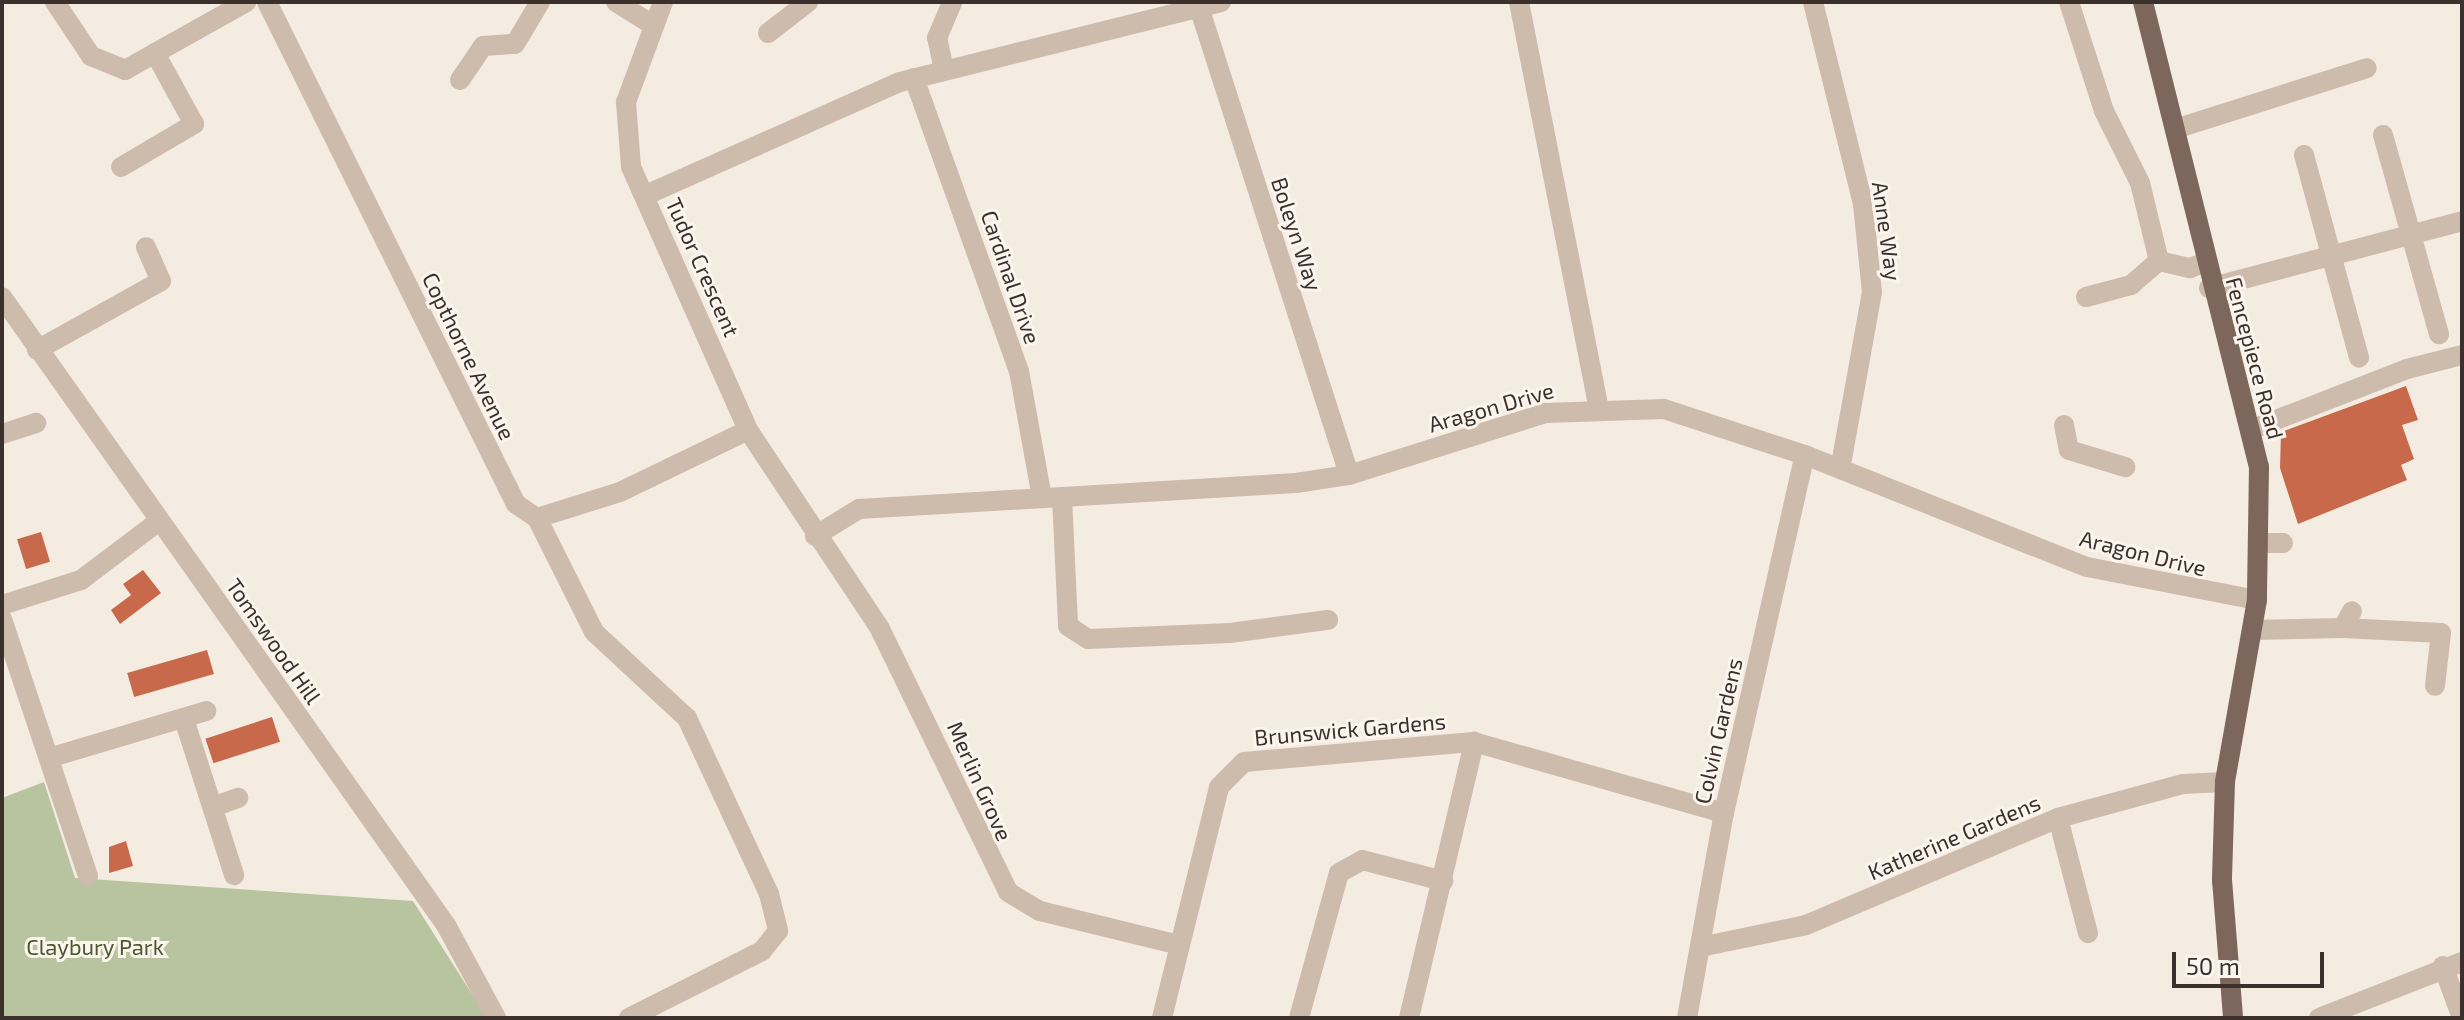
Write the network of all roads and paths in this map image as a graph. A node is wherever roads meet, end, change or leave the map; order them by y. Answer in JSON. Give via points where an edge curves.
{"nodes":[{"id":1,"x":55,"y":2,"type":"edge"},
{"id":2,"x":246,"y":2,"type":"edge"},
{"id":3,"x":267,"y":2,"type":"edge"},
{"id":4,"x":540,"y":2,"type":"edge"},
{"id":5,"x":616,"y":2,"type":"edge"},
{"id":6,"x":663,"y":2,"type":"edge"},
{"id":7,"x":808,"y":2,"type":"edge"},
{"id":8,"x":952,"y":2,"type":"edge"},
{"id":9,"x":1221,"y":2,"type":"edge"},
{"id":10,"x":1519,"y":2,"type":"edge"},
{"id":11,"x":1813,"y":2,"type":"edge"},
{"id":12,"x":2069,"y":2,"type":"edge"},
{"id":13,"x":2143,"y":2,"type":"edge"},
{"id":14,"x":1199,"y":7,"type":"junction"},
{"id":15,"x":650,"y":23,"type":"junction"},
{"id":16,"x":768,"y":33,"type":"dead end"},
{"id":17,"x":155,"y":53,"type":"junction"},
{"id":18,"x":2367,"y":68,"type":"dead end"},
{"id":19,"x":944,"y":70,"type":"junction"},
{"id":20,"x":914,"y":78,"type":"junction"},
{"id":21,"x":460,"y":80,"type":"dead end"},
{"id":22,"x":2175,"y":129,"type":"junction"},
{"id":23,"x":2383,"y":135,"type":"dead end"},
{"id":24,"x":2304,"y":155,"type":"dead end"},
{"id":25,"x":121,"y":167,"type":"dead end"},
{"id":26,"x":646,"y":195,"type":"junction"},
{"id":27,"x":2462,"y":221,"type":"edge"},
{"id":28,"x":2412,"y":235,"type":"junction"},
{"id":29,"x":146,"y":247,"type":"dead end"},
{"id":30,"x":2330,"y":258,"type":"junction"},
{"id":31,"x":2159,"y":261,"type":"junction"},
{"id":32,"x":2206,"y":262,"type":"junction"},
{"id":33,"x":2209,"y":288,"type":"junction"},
{"id":34,"x":2,"y":297,"type":"edge"},
{"id":35,"x":2086,"y":297,"type":"dead end"},
{"id":36,"x":2439,"y":334,"type":"dead end"},
{"id":37,"x":37,"y":350,"type":"junction"},
{"id":38,"x":2462,"y":355,"type":"edge"},
{"id":39,"x":2359,"y":358,"type":"dead end"},
{"id":40,"x":1598,"y":406,"type":"junction"},
{"id":41,"x":36,"y":423,"type":"dead end"},
{"id":42,"x":2064,"y":425,"type":"dead end"},
{"id":43,"x":2253,"y":429,"type":"junction"},
{"id":44,"x":748,"y":430,"type":"junction"},
{"id":45,"x":2,"y":434,"type":"edge"},
{"id":46,"x":1805,"y":455,"type":"junction"},
{"id":47,"x":2125,"y":467,"type":"dead end"},
{"id":48,"x":1840,"y":469,"type":"junction"},
{"id":49,"x":1349,"y":475,"type":"junction"},
{"id":50,"x":1052,"y":497,"type":"junction"},
{"id":51,"x":537,"y":518,"type":"junction"},
{"id":52,"x":159,"y":521,"type":"junction"},
{"id":53,"x":815,"y":536,"type":"junction"},
{"id":54,"x":2261,"y":543,"type":"junction"},
{"id":55,"x":2283,"y":543,"type":"dead end"},
{"id":56,"x":2257,"y":600,"type":"junction"},
{"id":57,"x":2,"y":605,"type":"edge"},
{"id":58,"x":2,"y":619,"type":"edge"},
{"id":59,"x":1328,"y":620,"type":"dead end"},
{"id":60,"x":2252,"y":630,"type":"junction"},
{"id":61,"x":2435,"y":686,"type":"dead end"},
{"id":62,"x":206,"y":711,"type":"dead end"},
{"id":63,"x":184,"y":719,"type":"junction"},
{"id":64,"x":1474,"y":742,"type":"junction"},
{"id":65,"x":52,"y":757,"type":"junction"},
{"id":66,"x":2225,"y":782,"type":"junction"},
{"id":67,"x":238,"y":798,"type":"dead end"},
{"id":68,"x":213,"y":807,"type":"junction"},
{"id":69,"x":1724,"y":813,"type":"junction"},
{"id":70,"x":2058,"y":818,"type":"junction"},
{"id":71,"x":234,"y":875,"type":"dead end"},
{"id":72,"x":88,"y":876,"type":"dead end"},
{"id":73,"x":1443,"y":881,"type":"junction"},
{"id":74,"x":2088,"y":933,"type":"dead end"},
{"id":75,"x":1179,"y":945,"type":"junction"},
{"id":76,"x":1705,"y":946,"type":"junction"},
{"id":77,"x":2452,"y":964,"type":"edge"},
{"id":78,"x":496,"y":1018,"type":"edge"},
{"id":79,"x":629,"y":1018,"type":"edge"},
{"id":80,"x":1162,"y":1018,"type":"edge"},
{"id":81,"x":1299,"y":1018,"type":"edge"},
{"id":82,"x":1409,"y":1018,"type":"edge"},
{"id":83,"x":1687,"y":1018,"type":"edge"},
{"id":84,"x":2233,"y":1018,"type":"edge"},
{"id":85,"x":2319,"y":1018,"type":"edge"},
{"id":86,"x":2462,"y":1018,"type":"edge"}],
"edges":[{"from":1,"to":17,"type":"street","via":[[91,56],[125,70]]},
{"from":2,"to":17,"type":"street"},
{"from":3,"to":51,"type":"street","name":"Copthorne Avenue","via":[[516,504]]},
{"from":4,"to":21,"type":"street","via":[[515,44],[483,46]]},
{"from":5,"to":15,"type":"street"},
{"from":6,"to":15,"type":"street","name":"Tudor Crescent"},
{"from":7,"to":16,"type":"street"},
{"from":8,"to":19,"type":"street","via":[[937,38]]},
{"from":9,"to":14,"type":"street"},
{"from":10,"to":40,"type":"street"},
{"from":11,"to":48,"type":"street","name":"Anne Way","via":[[1863,204],[1872,292]]},
{"from":12,"to":31,"type":"street","via":[[2104,111],[2140,183]]},
{"from":13,"to":22,"type":"main road","name":"Fencepiece Road"},
{"from":14,"to":19,"type":"street"},
{"from":14,"to":49,"type":"street","name":"Boleyn Way"},
{"from":15,"to":26,"type":"street","name":"Tudor Crescent","via":[[626,102],[631,167]]},
{"from":17,"to":25,"type":"street","via":[[194,124]]},
{"from":18,"to":22,"type":"street"},
{"from":19,"to":20,"type":"street"},
{"from":20,"to":26,"type":"street"},
{"from":20,"to":50,"type":"street","name":"Cardinal Drive","via":[[1019,371]]},
{"from":22,"to":32,"type":"main road","name":"Fencepiece Road"},
{"from":23,"to":28,"type":"street"},
{"from":24,"to":30,"type":"street"},
{"from":26,"to":44,"type":"street","name":"Tudor Crescent"},
{"from":27,"to":28,"type":"street"},
{"from":28,"to":30,"type":"street"},
{"from":28,"to":36,"type":"street"},
{"from":29,"to":37,"type":"street","via":[[161,281]]},
{"from":30,"to":33,"type":"street"},
{"from":30,"to":39,"type":"street"},
{"from":31,"to":32,"type":"street","via":[[2190,268]]},
{"from":31,"to":35,"type":"street","via":[[2131,285]]},
{"from":32,"to":33,"type":"main road","name":"Fencepiece Road"},
{"from":33,"to":43,"type":"main road","name":"Fencepiece Road"},
{"from":34,"to":37,"type":"street","name":"Tomswood Hill"},
{"from":37,"to":52,"type":"street","name":"Tomswood Hill"},
{"from":38,"to":43,"type":"street"},
{"from":40,"to":46,"type":"street","name":"Aragon Drive","via":[[1664,409]]},
{"from":40,"to":49,"type":"street","name":"Aragon Drive","via":[[1546,413]]},
{"from":41,"to":45,"type":"street"},
{"from":42,"to":47,"type":"street","via":[[2069,450]]},
{"from":43,"to":54,"type":"main road","name":"Fencepiece Road"},
{"from":44,"to":51,"type":"street","via":[[620,492]]},
{"from":44,"to":53,"type":"street","name":"Tudor Crescent"},
{"from":46,"to":48,"type":"street","name":"Aragon Drive"},
{"from":46,"to":69,"type":"street","name":"Colvin Gardens"},
{"from":48,"to":56,"type":"street","name":"Aragon Drive","via":[[2087,567]]},
{"from":49,"to":50,"type":"street","name":"Aragon Drive"},
{"from":50,"to":53,"type":"street","name":"Aragon Drive","via":[[859,509]]},
{"from":50,"to":59,"type":"street","name":"Cardinal Drive","via":[[1068,626],[1088,639],[1230,633]]},
{"from":51,"to":79,"type":"street","name":"Copthorne Avenue","via":[[594,632],[687,718],[763,881],[778,931],[762,951]]},
{"from":52,"to":57,"type":"street","via":[[81,580]]},
{"from":52,"to":78,"type":"street","name":"Tomswood Hill","via":[[446,925]]},
{"from":53,"to":75,"type":"street","name":"Merlin Grove","via":[[880,629],[1008,892],[1040,911]]},
{"from":54,"to":55,"type":"street"},
{"from":54,"to":56,"type":"main road","name":"Fencepiece Road"},
{"from":56,"to":60,"type":"main road","name":"Fencepiece Road"},
{"from":58,"to":65,"type":"street"},
{"from":60,"to":61,"type":"street","via":[[2348,620],[2441,633]]},
{"from":60,"to":66,"type":"main road","name":"Fencepiece Road"},
{"from":62,"to":63,"type":"street"},
{"from":63,"to":65,"type":"street"},
{"from":63,"to":68,"type":"street"},
{"from":64,"to":69,"type":"street","name":"Brunswick Gardens"},
{"from":64,"to":73,"type":"street"},
{"from":64,"to":75,"type":"street","name":"Brunswick Gardens","via":[[1244,762],[1219,787]]},
{"from":65,"to":72,"type":"street"},
{"from":66,"to":70,"type":"street","name":"Katherine Gardens","via":[[2183,784]]},
{"from":66,"to":84,"type":"main road","name":"Fencepiece Road","via":[[2222,880]]},
{"from":67,"to":68,"type":"street"},
{"from":68,"to":71,"type":"street"},
{"from":69,"to":76,"type":"street","name":"Colvin Gardens"},
{"from":70,"to":74,"type":"street"},
{"from":70,"to":76,"type":"street","name":"Katherine Gardens","via":[[1806,925]]},
{"from":73,"to":81,"type":"street","via":[[1362,860],[1339,873]]},
{"from":73,"to":82,"type":"street"},
{"from":75,"to":80,"type":"street","name":"Brunswick Gardens"},
{"from":76,"to":83,"type":"street","name":"Colvin Gardens"},
{"from":77,"to":85,"type":"street"},
{"from":77,"to":86,"type":"street"}]}
